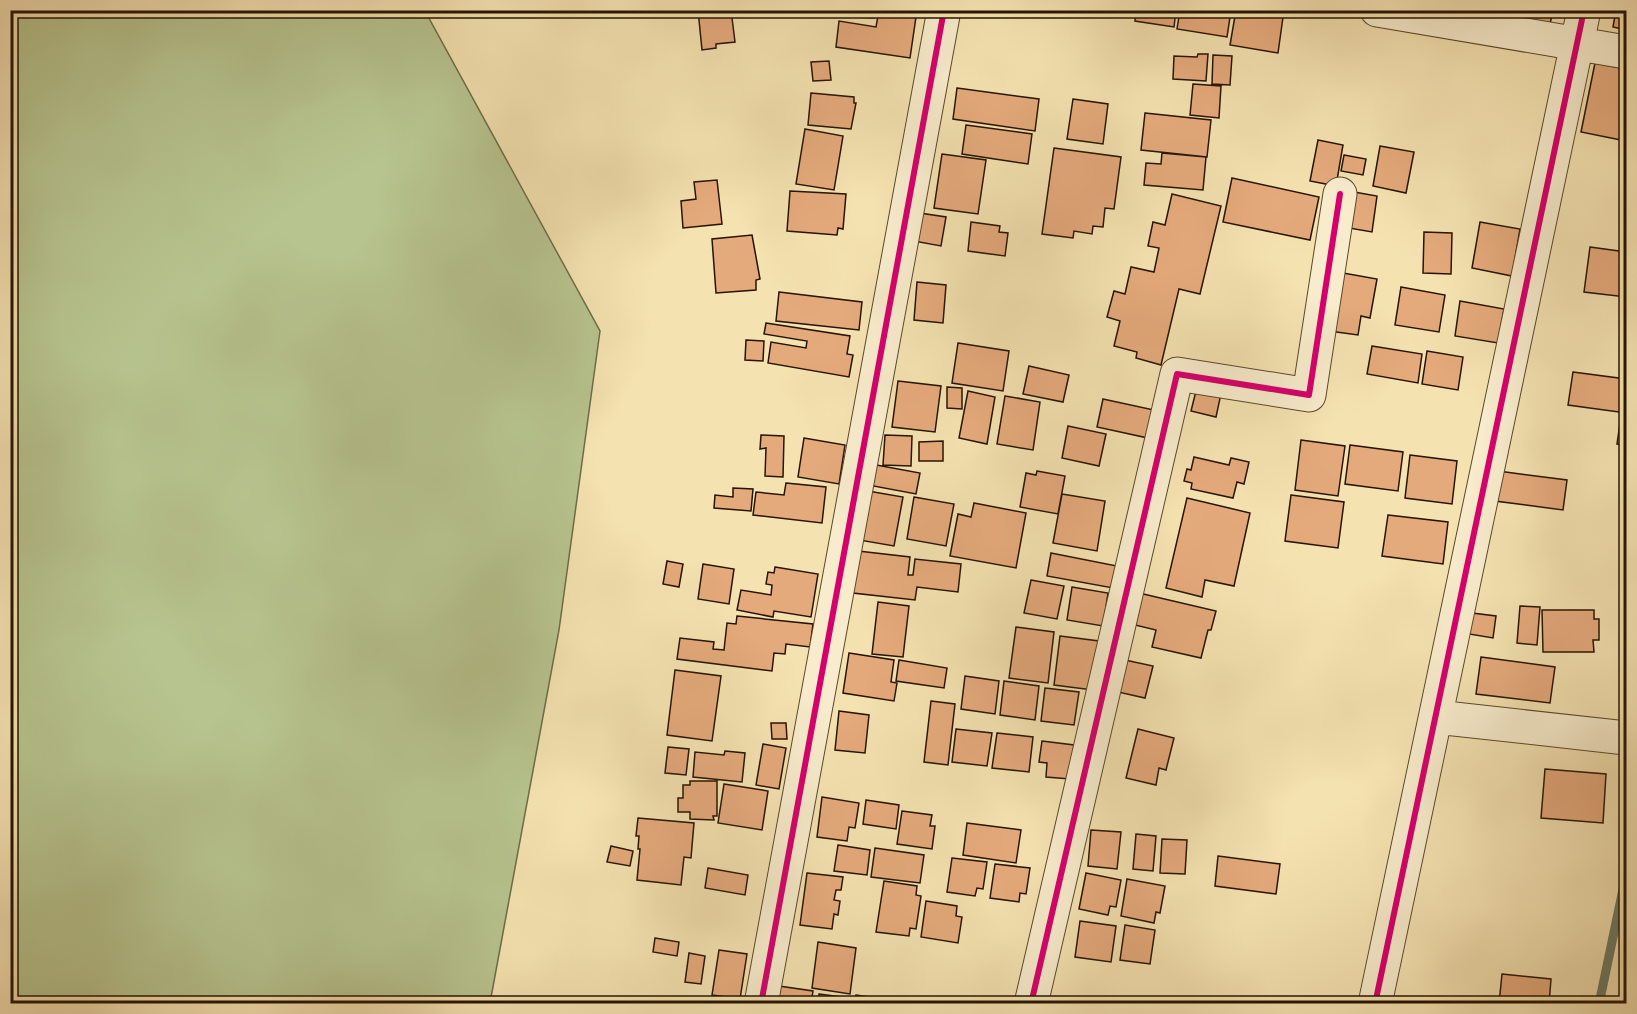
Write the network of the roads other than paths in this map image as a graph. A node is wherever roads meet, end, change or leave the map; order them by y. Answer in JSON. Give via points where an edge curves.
{"nodes":[{"id":1,"x":944,"y":10,"type":"edge"},
{"id":2,"x":1377,"y":10,"type":"edge"},
{"id":3,"x":1584,"y":10,"type":"edge"},
{"id":4,"x":1577,"y":43,"type":"junction"},
{"id":5,"x":1626,"y":52,"type":"edge"},
{"id":6,"x":1340,"y":194,"type":"dead end"},
{"id":7,"x":1436,"y":717,"type":"junction"},
{"id":8,"x":1626,"y":738,"type":"edge"},
{"id":9,"x":761,"y":1004,"type":"edge"},
{"id":10,"x":1031,"y":1004,"type":"edge"},
{"id":11,"x":1375,"y":1004,"type":"edge"}],
"edges":[{"from":1,"to":9,"type":"street"},
{"from":2,"to":4,"type":"street"},
{"from":3,"to":4,"type":"street"},
{"from":4,"to":5,"type":"street"},
{"from":4,"to":7,"type":"street"},
{"from":6,"to":10,"type":"street","via":[[1309,395],[1177,374]]},
{"from":7,"to":8,"type":"street"},
{"from":7,"to":11,"type":"street"}]}
